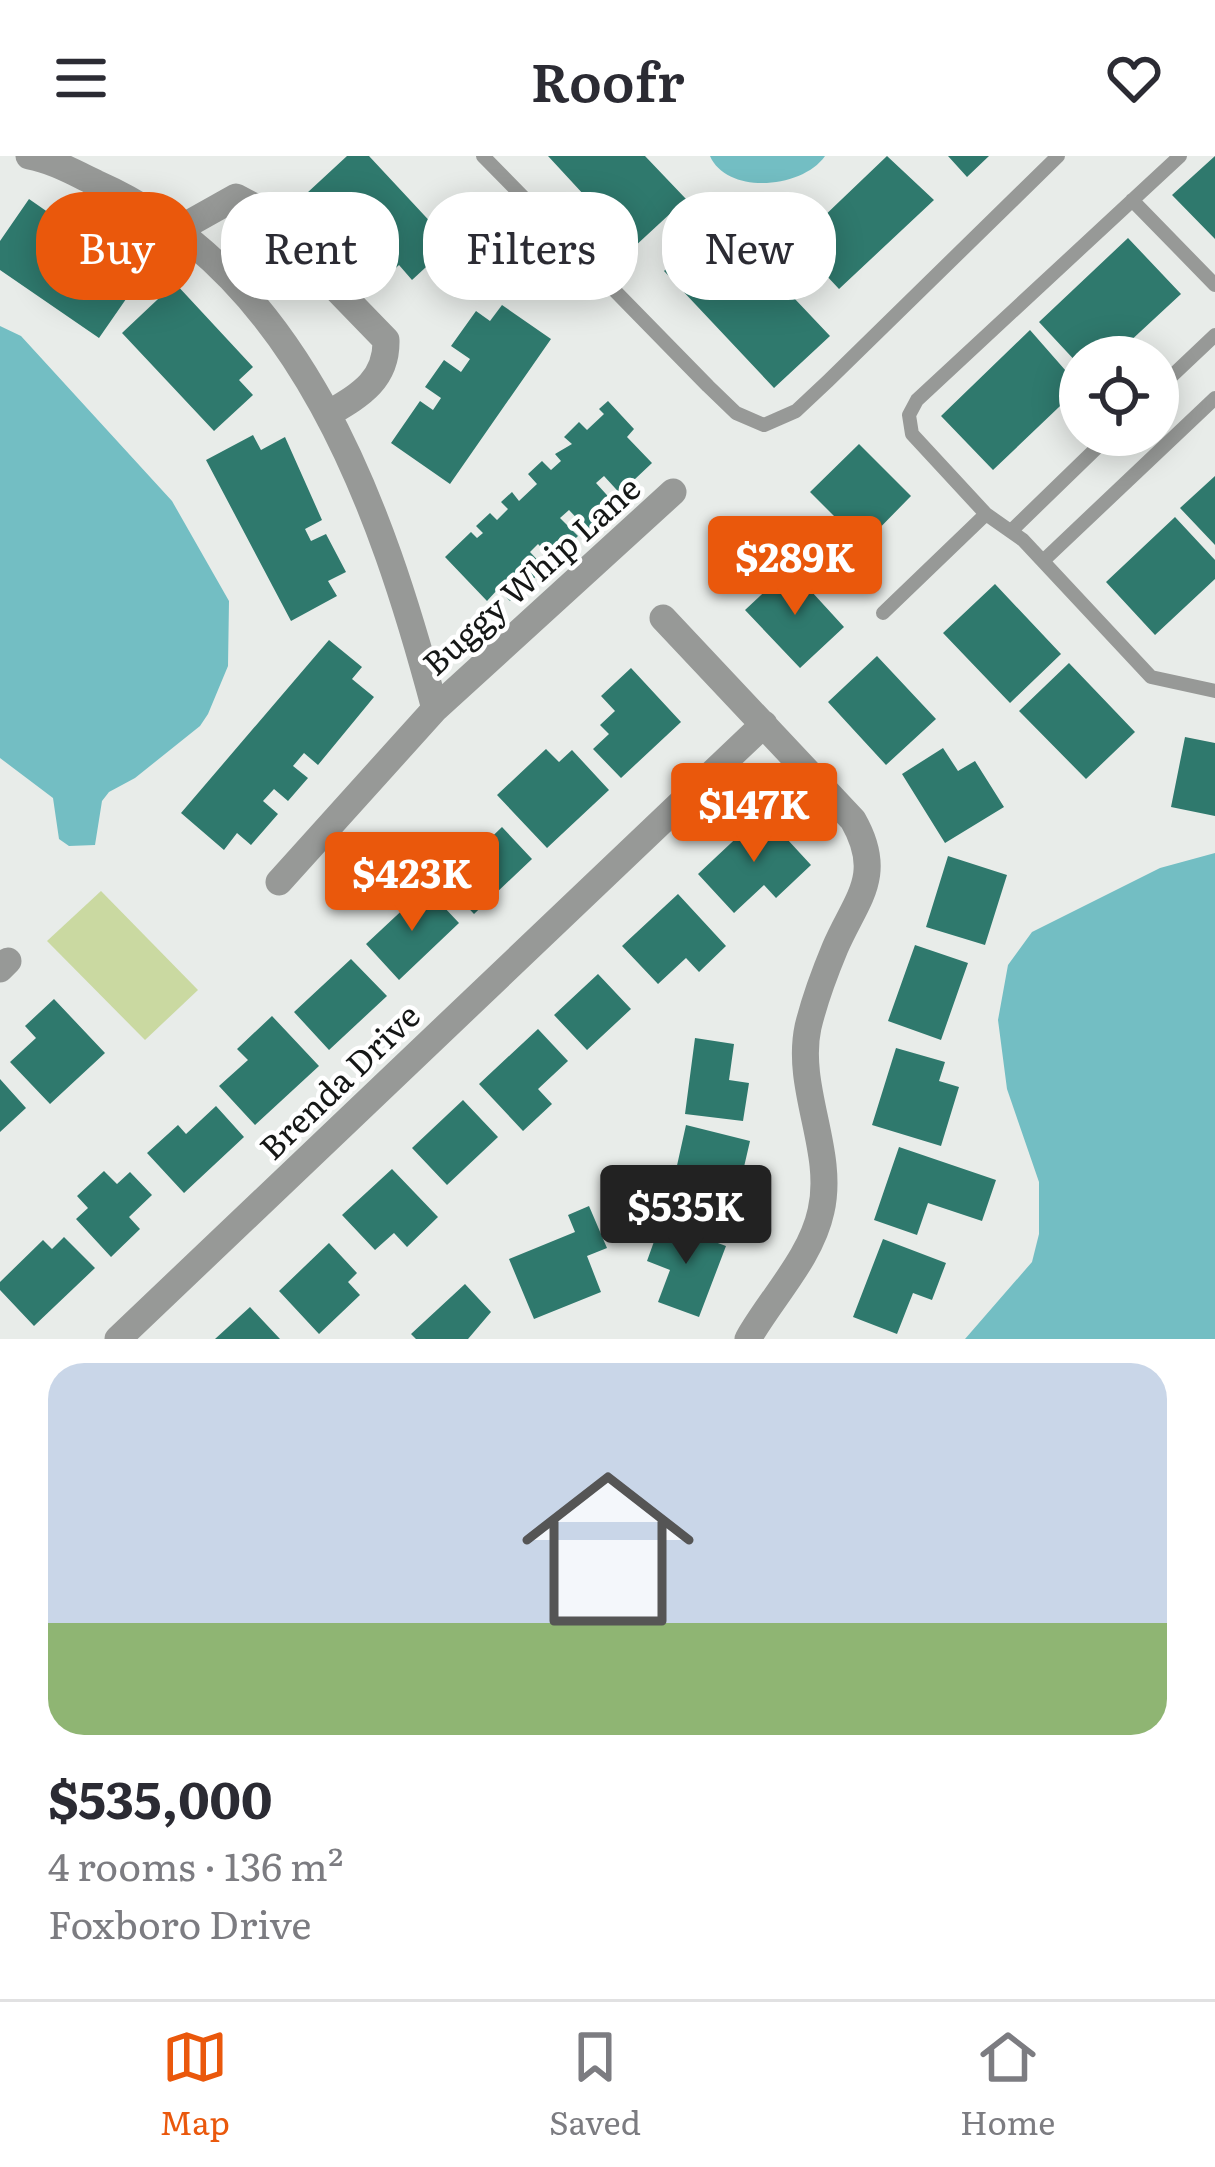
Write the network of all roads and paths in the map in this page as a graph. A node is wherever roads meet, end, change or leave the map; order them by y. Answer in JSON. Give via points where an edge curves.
{"nodes":[{"id":1,"x":29,"y":156,"type":"edge"},
{"id":2,"x":483,"y":156,"type":"edge"},
{"id":3,"x":1058,"y":156,"type":"edge"},
{"id":4,"x":1180,"y":156,"type":"edge"},
{"id":5,"x":118,"y":192,"type":"edge"},
{"id":6,"x":1132,"y":200,"type":"junction"},
{"id":7,"x":197,"y":219,"type":"edge"},
{"id":8,"x":197,"y":248,"type":"edge"},
{"id":9,"x":1215,"y":285,"type":"edge"},
{"id":10,"x":1215,"y":334,"type":"edge"},
{"id":11,"x":1179,"y":369,"type":"edge"},
{"id":12,"x":1215,"y":398,"type":"edge"},
{"id":13,"x":328,"y":414,"type":"junction"},
{"id":14,"x":1088,"y":456,"type":"edge"},
{"id":15,"x":673,"y":492,"type":"dead end"},
{"id":16,"x":986,"y":514,"type":"junction"},
{"id":17,"x":1011,"y":530,"type":"junction"},
{"id":18,"x":1043,"y":561,"type":"junction"},
{"id":19,"x":883,"y":613,"type":"dead end"},
{"id":20,"x":663,"y":618,"type":"dead end"},
{"id":21,"x":1215,"y":691,"type":"edge"},
{"id":22,"x":435,"y":709,"type":"junction"},
{"id":23,"x":764,"y":724,"type":"junction"},
{"id":24,"x":279,"y":882,"type":"dead end"},
{"id":25,"x":118,"y":1339,"type":"edge"},
{"id":26,"x":748,"y":1339,"type":"edge"}],
"edges":[{"from":1,"to":5,"type":"street"},
{"from":2,"to":3,"type":"lane","via":[[708,386],[764,425],[829,382]]},
{"from":4,"to":6,"type":"lane"},
{"from":6,"to":9,"type":"lane"},
{"from":6,"to":16,"type":"lane","via":[[909,415],[912,434]]},
{"from":7,"to":13,"type":"street","via":[[236,196],[259,208],[386,340],[387,361],[368,389]]},
{"from":8,"to":13,"type":"street","via":[[261,313]]},
{"from":10,"to":11,"type":"lane"},
{"from":12,"to":18,"type":"lane"},
{"from":13,"to":22,"type":"street","via":[[363,484]]},
{"from":14,"to":17,"type":"lane"},
{"from":15,"to":22,"type":"street","name":"Buggy Whip Lane"},
{"from":16,"to":17,"type":"lane"},
{"from":16,"to":19,"type":"lane"},
{"from":17,"to":18,"type":"lane"},
{"from":18,"to":21,"type":"lane","via":[[1151,677]]},
{"from":20,"to":23,"type":"street"},
{"from":22,"to":24,"type":"street","name":"Buggy Whip Lane"},
{"from":23,"to":25,"type":"street","name":"Brenda Drive"},
{"from":23,"to":26,"type":"street","via":[[854,820],[868,872],[807,1031],[825,1179],[821,1213]]}]}
